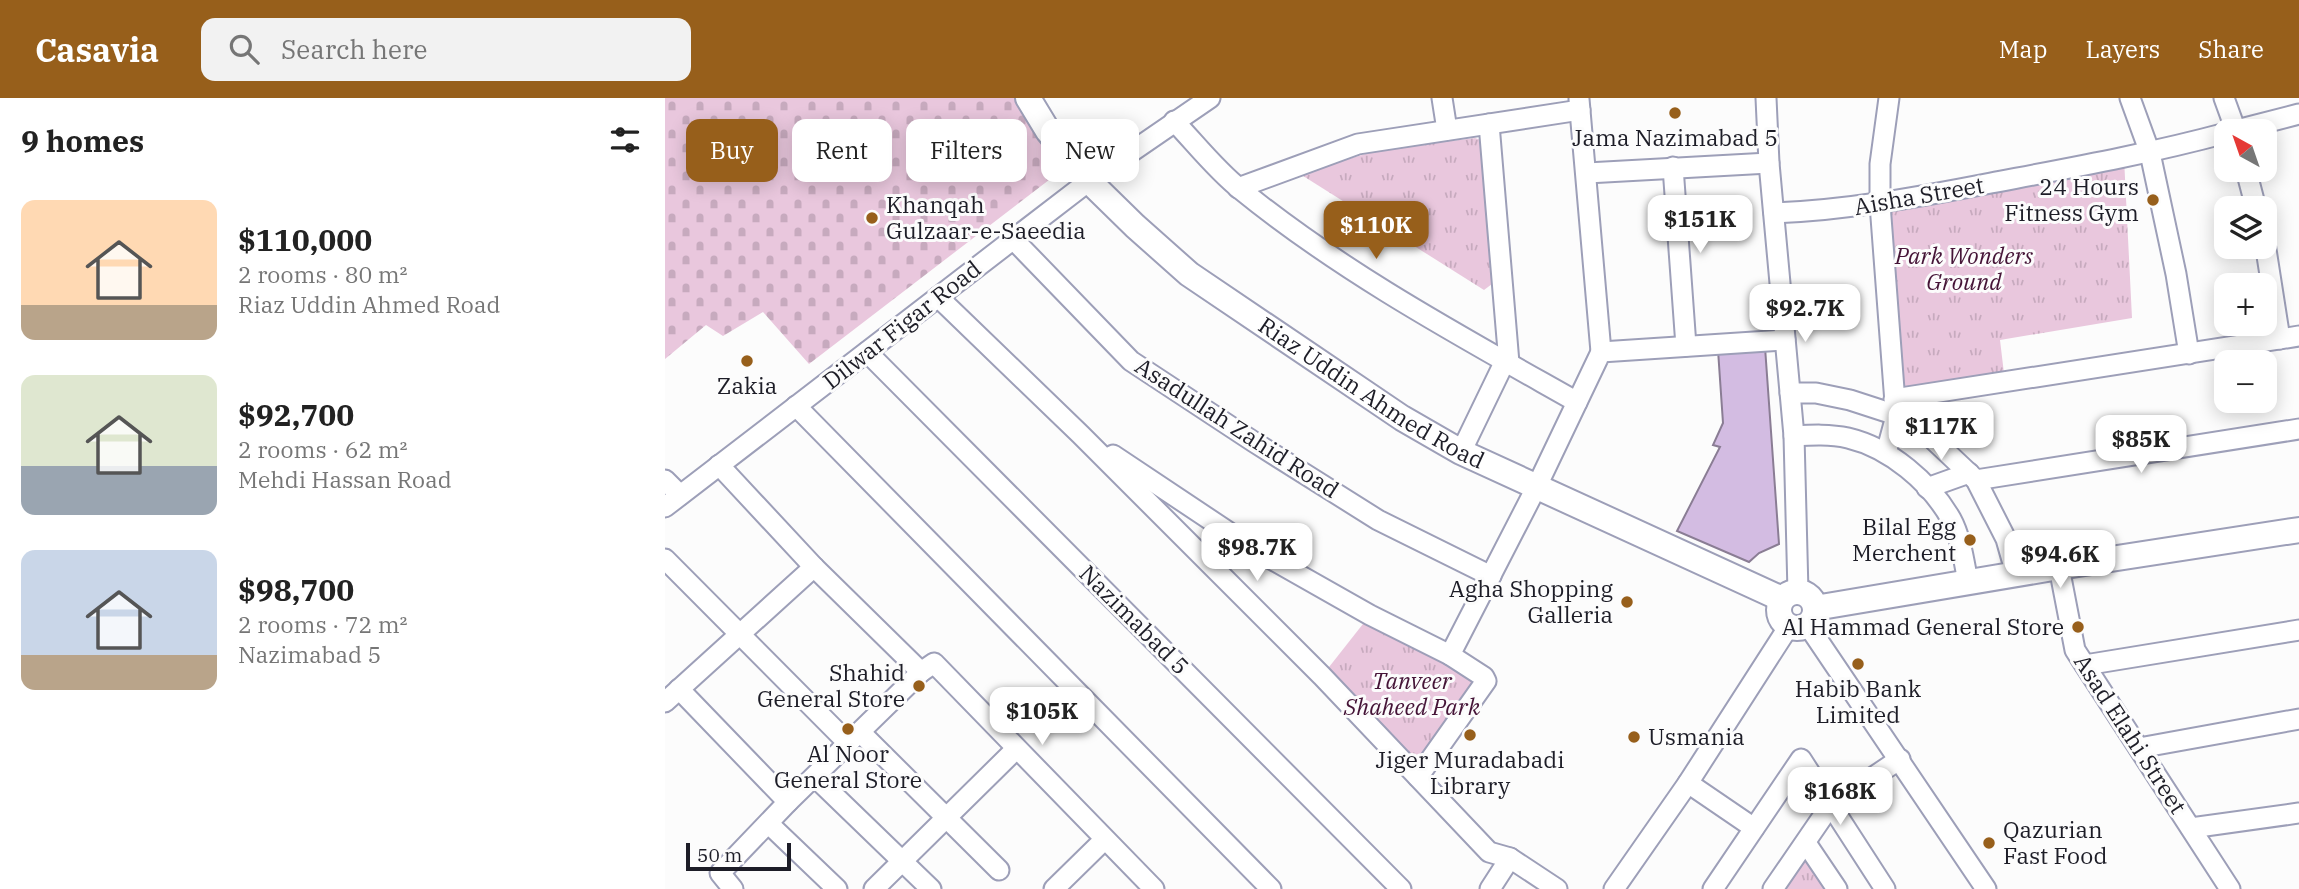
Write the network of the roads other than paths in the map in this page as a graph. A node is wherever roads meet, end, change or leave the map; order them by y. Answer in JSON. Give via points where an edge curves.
{"nodes":[{"id":1,"x":1028,"y":98,"type":"edge"},
{"id":2,"x":1210,"y":98,"type":"edge"},
{"id":3,"x":1442,"y":98,"type":"edge"},
{"id":4,"x":1766,"y":98,"type":"edge"},
{"id":5,"x":1889,"y":98,"type":"edge"},
{"id":6,"x":2130,"y":98,"type":"edge"},
{"id":7,"x":2224,"y":98,"type":"edge"},
{"id":8,"x":1580,"y":104,"type":"edge"},
{"id":9,"x":2299,"y":114,"type":"edge"},
{"id":10,"x":1041,"y":119,"type":"edge"},
{"id":11,"x":2231,"y":119,"type":"edge"},
{"id":12,"x":2277,"y":120,"type":"edge"},
{"id":13,"x":1174,"y":121,"type":"junction"},
{"id":14,"x":1489,"y":124,"type":"junction"},
{"id":15,"x":1447,"y":130,"type":"junction"},
{"id":16,"x":2214,"y":136,"type":"edge"},
{"id":17,"x":1139,"y":146,"type":"edge"},
{"id":18,"x":2150,"y":153,"type":"junction"},
{"id":19,"x":1769,"y":163,"type":"junction"},
{"id":20,"x":1673,"y":167,"type":"junction"},
{"id":21,"x":1587,"y":173,"type":"junction"},
{"id":22,"x":1088,"y":182,"type":"edge"},
{"id":23,"x":1090,"y":182,"type":"edge"},
{"id":24,"x":1238,"y":188,"type":"junction"},
{"id":25,"x":1880,"y":204,"type":"junction"},
{"id":26,"x":1774,"y":213,"type":"junction"},
{"id":27,"x":1013,"y":239,"type":"junction"},
{"id":28,"x":2269,"y":259,"type":"edge"},
{"id":29,"x":938,"y":297,"type":"junction"},
{"id":30,"x":2289,"y":337,"type":"edge"},
{"id":31,"x":1785,"y":340,"type":"junction"},
{"id":32,"x":1686,"y":346,"type":"junction"},
{"id":33,"x":867,"y":352,"type":"junction"},
{"id":34,"x":1601,"y":352,"type":"junction"},
{"id":35,"x":2189,"y":354,"type":"junction"},
{"id":36,"x":1507,"y":362,"type":"junction"},
{"id":37,"x":1790,"y":393,"type":"junction"},
{"id":38,"x":1577,"y":402,"type":"junction"},
{"id":39,"x":796,"y":406,"type":"junction"},
{"id":40,"x":1895,"y":407,"type":"junction"},
{"id":41,"x":2299,"y":429,"type":"edge"},
{"id":42,"x":1080,"y":434,"type":"junction"},
{"id":43,"x":1794,"y":436,"type":"junction"},
{"id":44,"x":1461,"y":452,"type":"junction"},
{"id":45,"x":1886,"y":453,"type":"junction"},
{"id":46,"x":719,"y":465,"type":"junction"},
{"id":47,"x":1972,"y":477,"type":"junction"},
{"id":48,"x":665,"y":480,"type":"edge"},
{"id":49,"x":1537,"y":486,"type":"junction"},
{"id":50,"x":1927,"y":488,"type":"junction"},
{"id":51,"x":673,"y":501,"type":"edge"},
{"id":52,"x":2299,"y":530,"type":"edge"},
{"id":53,"x":665,"y":559,"type":"edge"},
{"id":54,"x":814,"y":567,"type":"junction"},
{"id":55,"x":2059,"y":567,"type":"junction"},
{"id":56,"x":2016,"y":574,"type":"junction"},
{"id":57,"x":1491,"y":576,"type":"junction"},
{"id":58,"x":1968,"y":582,"type":"junction"},
{"id":59,"x":1798,"y":610,"type":"junction"},
{"id":60,"x":2299,"y":630,"type":"edge"},
{"id":61,"x":739,"y":634,"type":"junction"},
{"id":62,"x":1450,"y":655,"type":"junction"},
{"id":63,"x":2085,"y":665,"type":"junction"},
{"id":64,"x":921,"y":672,"type":"junction"},
{"id":65,"x":672,"y":696,"type":"edge"},
{"id":66,"x":2299,"y":719,"type":"edge"},
{"id":67,"x":854,"y":738,"type":"junction"},
{"id":68,"x":2139,"y":748,"type":"junction"},
{"id":69,"x":1016,"y":749,"type":"junction"},
{"id":70,"x":1900,"y":759,"type":"junction"},
{"id":71,"x":815,"y":776,"type":"junction"},
{"id":72,"x":1418,"y":777,"type":"junction"},
{"id":73,"x":1688,"y":783,"type":"junction"},
{"id":74,"x":788,"y":802,"type":"junction"},
{"id":75,"x":1830,"y":806,"type":"junction"},
{"id":76,"x":2297,"y":816,"type":"edge"},
{"id":77,"x":946,"y":817,"type":"junction"},
{"id":78,"x":769,"y":824,"type":"junction"},
{"id":79,"x":1754,"y":828,"type":"junction"},
{"id":80,"x":2191,"y":828,"type":"junction"},
{"id":81,"x":1104,"y":840,"type":"junction"},
{"id":82,"x":1806,"y":842,"type":"junction"},
{"id":83,"x":1510,"y":858,"type":"junction"},
{"id":84,"x":902,"y":861,"type":"junction"},
{"id":85,"x":999,"y":870,"type":"dead end"},
{"id":86,"x":1058,"y":888,"type":"edge"},
{"id":87,"x":733,"y":889,"type":"edge"},
{"id":88,"x":837,"y":889,"type":"edge"},
{"id":89,"x":874,"y":889,"type":"edge"},
{"id":90,"x":931,"y":889,"type":"edge"},
{"id":91,"x":1153,"y":889,"type":"edge"},
{"id":92,"x":1271,"y":889,"type":"edge"},
{"id":93,"x":1401,"y":889,"type":"edge"},
{"id":94,"x":1490,"y":889,"type":"edge"},
{"id":95,"x":1557,"y":889,"type":"edge"},
{"id":96,"x":1614,"y":889,"type":"edge"},
{"id":97,"x":1713,"y":889,"type":"edge"},
{"id":98,"x":1773,"y":889,"type":"edge"},
{"id":99,"x":1837,"y":889,"type":"edge"},
{"id":100,"x":1885,"y":889,"type":"edge"},
{"id":101,"x":1986,"y":889,"type":"edge"},
{"id":102,"x":2230,"y":889,"type":"edge"}],
"edges":[{"from":1,"to":10,"type":"main road","name":"Riaz Uddin Ahmed Road"},
{"from":2,"to":13,"type":"street","name":"Dilwar Figar Road"},
{"from":3,"to":15,"type":"street"},
{"from":4,"to":19,"type":"street"},
{"from":5,"to":25,"type":"street"},
{"from":6,"to":18,"type":"street"},
{"from":7,"to":11,"type":"street"},
{"from":8,"to":14,"type":"street"},
{"from":8,"to":21,"type":"street"},
{"from":9,"to":12,"type":"street"},
{"from":13,"to":17,"type":"street","name":"Dilwar Figar Road"},
{"from":13,"to":24,"type":"street"},
{"from":14,"to":15,"type":"street"},
{"from":14,"to":36,"type":"street"},
{"from":15,"to":24,"type":"street","via":[[1358,144]]},
{"from":16,"to":18,"type":"street","name":"Aisha Street"},
{"from":18,"to":25,"type":"street","name":"Aisha Street"},
{"from":18,"to":35,"type":"street"},
{"from":19,"to":20,"type":"street"},
{"from":19,"to":26,"type":"street"},
{"from":20,"to":21,"type":"street"},
{"from":20,"to":32,"type":"street"},
{"from":21,"to":34,"type":"street"},
{"from":22,"to":27,"type":"street","name":"Dilwar Figar Road"},
{"from":23,"to":44,"type":"main road","name":"Riaz Uddin Ahmed Road","via":[[1189,274],[1402,418]]},
{"from":24,"to":36,"type":"street","via":[[1385,291]]},
{"from":25,"to":26,"type":"street","name":"Aisha Street"},
{"from":25,"to":40,"type":"street"},
{"from":26,"to":31,"type":"street"},
{"from":27,"to":29,"type":"street","name":"Dilwar Figar Road"},
{"from":27,"to":57,"type":"street","name":"Asadullah Zahid Road","via":[[1131,361],[1378,520]]},
{"from":28,"to":30,"type":"street"},
{"from":29,"to":33,"type":"street","name":"Dilwar Figar Road"},
{"from":29,"to":42,"type":"street"},
{"from":30,"to":35,"type":"street"},
{"from":31,"to":32,"type":"street"},
{"from":31,"to":37,"type":"street"},
{"from":32,"to":34,"type":"street"},
{"from":33,"to":39,"type":"street","name":"Dilwar Figar Road"},
{"from":33,"to":93,"type":"street","name":"Nazimabad 5"},
{"from":34,"to":38,"type":"street"},
{"from":35,"to":40,"type":"street"},
{"from":36,"to":38,"type":"street"},
{"from":36,"to":44,"type":"street"},
{"from":37,"to":40,"type":"street"},
{"from":37,"to":43,"type":"street"},
{"from":38,"to":49,"type":"street"},
{"from":39,"to":46,"type":"street","name":"Dilwar Figar Road"},
{"from":39,"to":92,"type":"street"},
{"from":40,"to":45,"type":"street"},
{"from":40,"to":47,"type":"street"},
{"from":41,"to":47,"type":"street"},
{"from":42,"to":62,"type":"street","via":[[1257,551]]},
{"from":42,"to":72,"type":"street"},
{"from":43,"to":45,"type":"street","via":[[1849,438]]},
{"from":43,"to":59,"type":"street"},
{"from":44,"to":49,"type":"main road","name":"Riaz Uddin Ahmed Road"},
{"from":45,"to":50,"type":"street"},
{"from":46,"to":51,"type":"street","name":"Dilwar Figar Road"},
{"from":46,"to":54,"type":"street"},
{"from":47,"to":50,"type":"street"},
{"from":47,"to":56,"type":"street","via":[[2006,539]]},
{"from":48,"to":51,"type":"street"},
{"from":49,"to":57,"type":"street"},
{"from":49,"to":59,"type":"main road","name":"Riaz Uddin Ahmed Road"},
{"from":50,"to":58,"type":"street","via":[[1952,520]]},
{"from":52,"to":55,"type":"main road"},
{"from":53,"to":61,"type":"street"},
{"from":54,"to":61,"type":"street"},
{"from":54,"to":64,"type":"street"},
{"from":55,"to":56,"type":"main road"},
{"from":55,"to":63,"type":"street","name":"Asad Elahi Street","via":[[2075,650]]},
{"from":56,"to":58,"type":"main road"},
{"from":57,"to":62,"type":"street"},
{"from":58,"to":59,"type":"main road"},
{"from":59,"to":70,"type":"street"},
{"from":59,"to":73,"type":"street"},
{"from":60,"to":63,"type":"street"},
{"from":61,"to":65,"type":"street"},
{"from":61,"to":67,"type":"street"},
{"from":62,"to":72,"type":"street","via":[[1486,681]]},
{"from":63,"to":68,"type":"street","name":"Asad Elahi Street"},
{"from":64,"to":67,"type":"street"},
{"from":64,"to":69,"type":"street","via":[[934,663]]},
{"from":65,"to":74,"type":"street"},
{"from":66,"to":68,"type":"street"},
{"from":67,"to":71,"type":"street"},
{"from":67,"to":77,"type":"street"},
{"from":68,"to":80,"type":"street","name":"Asad Elahi Street"},
{"from":69,"to":77,"type":"street"},
{"from":69,"to":81,"type":"street"},
{"from":70,"to":75,"type":"street"},
{"from":70,"to":101,"type":"street"},
{"from":71,"to":74,"type":"street"},
{"from":71,"to":84,"type":"street"},
{"from":72,"to":83,"type":"street","via":[[1489,852]]},
{"from":73,"to":79,"type":"street"},
{"from":73,"to":96,"type":"street"},
{"from":74,"to":78,"type":"street"},
{"from":75,"to":79,"type":"street","via":[[1801,759]]},
{"from":75,"to":82,"type":"street"},
{"from":75,"to":100,"type":"street"},
{"from":76,"to":80,"type":"street"},
{"from":77,"to":84,"type":"street"},
{"from":77,"to":85,"type":"street"},
{"from":78,"to":87,"type":"street","via":[[720,873]]},
{"from":78,"to":88,"type":"street"},
{"from":79,"to":97,"type":"street"},
{"from":80,"to":102,"type":"street","name":"Asad Elahi Street"},
{"from":81,"to":86,"type":"street"},
{"from":81,"to":91,"type":"street"},
{"from":82,"to":98,"type":"street"},
{"from":82,"to":99,"type":"street"},
{"from":83,"to":94,"type":"street"},
{"from":83,"to":95,"type":"street"},
{"from":84,"to":89,"type":"street"},
{"from":84,"to":90,"type":"street"}]}
